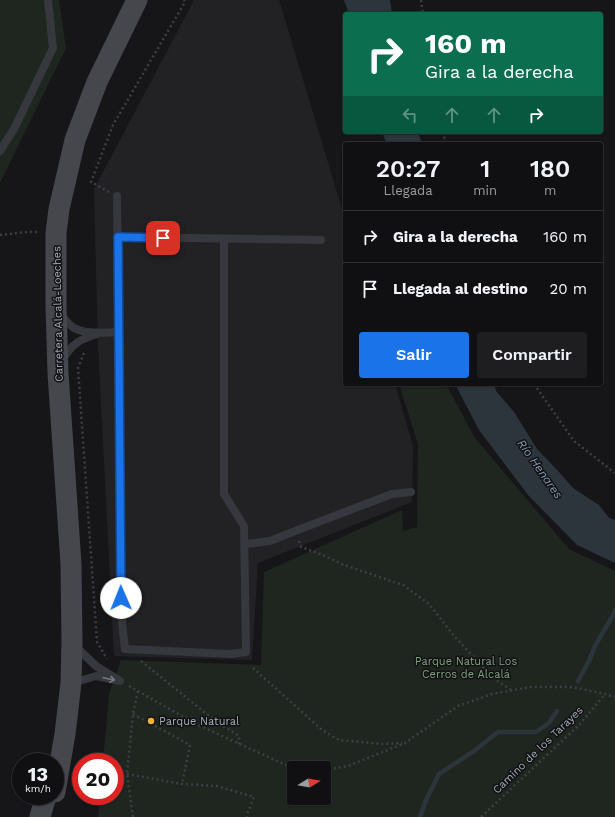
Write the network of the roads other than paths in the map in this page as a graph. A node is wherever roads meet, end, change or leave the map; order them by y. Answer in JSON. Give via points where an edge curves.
{"nodes":[{"id":1,"x":48,"y":0,"type":"edge"},
{"id":2,"x":137,"y":0,"type":"edge"},
{"id":3,"x":0,"y":151,"type":"edge"},
{"id":4,"x":117,"y":196,"type":"road end"},
{"id":5,"x":118,"y":237,"type":"junction"},
{"id":6,"x":224,"y":239,"type":"junction"},
{"id":7,"x":321,"y":240,"type":"dead end"},
{"id":8,"x":56,"y":306,"type":"junction"},
{"id":9,"x":118,"y":332,"type":"junction"},
{"id":10,"x":99,"y":333,"type":"junction"},
{"id":11,"x":58,"y":373,"type":"junction"},
{"id":12,"x":411,"y":492,"type":"dead end"},
{"id":13,"x":245,"y":544,"type":"junction"},
{"id":14,"x":72,"y":642,"type":"junction"},
{"id":15,"x":71,"y":683,"type":"junction"},
{"id":16,"x":65,"y":734,"type":"junction"},
{"id":17,"x":59,"y":753,"type":"edge"},
{"id":18,"x":62,"y":753,"type":"edge"},
{"id":19,"x":43,"y":805,"type":"edge"},
{"id":20,"x":53,"y":805,"type":"edge"},
{"id":21,"x":40,"y":817,"type":"edge"},
{"id":22,"x":51,"y":817,"type":"edge"}],
"edges":[{"from":1,"to":3,"type":"lane","via":[[54,48],[14,129]]},
{"from":2,"to":8,"type":"main road","name":"Carretera Alcalá-Loeches","via":[[96,82],[75,140],[56,233]]},
{"from":4,"to":5,"type":"lane"},
{"from":5,"to":6,"type":"lane"},
{"from":5,"to":9,"type":"lane"},
{"from":6,"to":7,"type":"lane"},
{"from":6,"to":13,"type":"lane","via":[[224,494],[244,526]]},
{"from":8,"to":10,"type":"lane","via":[[74,328]]},
{"from":8,"to":11,"type":"main road","name":"Carretera Alcalá-Loeches"},
{"from":9,"to":10,"type":"lane"},
{"from":9,"to":13,"type":"lane","via":[[121,613],[125,648],[231,654],[246,652]]},
{"from":10,"to":11,"type":"lane","via":[[72,345],[63,358]]},
{"from":11,"to":14,"type":"main road","name":"Carretera Alcalá-Loeches","via":[[71,564]]},
{"from":12,"to":13,"type":"lane","via":[[392,494],[270,541]]},
{"from":14,"to":15,"type":"main road","name":"Carretera Alcalá-Loeches"},
{"from":15,"to":14,"type":"lane","one_way":true,"via":[[96,676],[120,681],[96,666]]},
{"from":15,"to":16,"type":"main road","name":"Carretera Alcalá-Loeches"},
{"from":16,"to":17,"type":"main road"},
{"from":16,"to":18,"type":"main road"},
{"from":19,"to":21,"type":"main road"},
{"from":20,"to":22,"type":"main road"}]}
